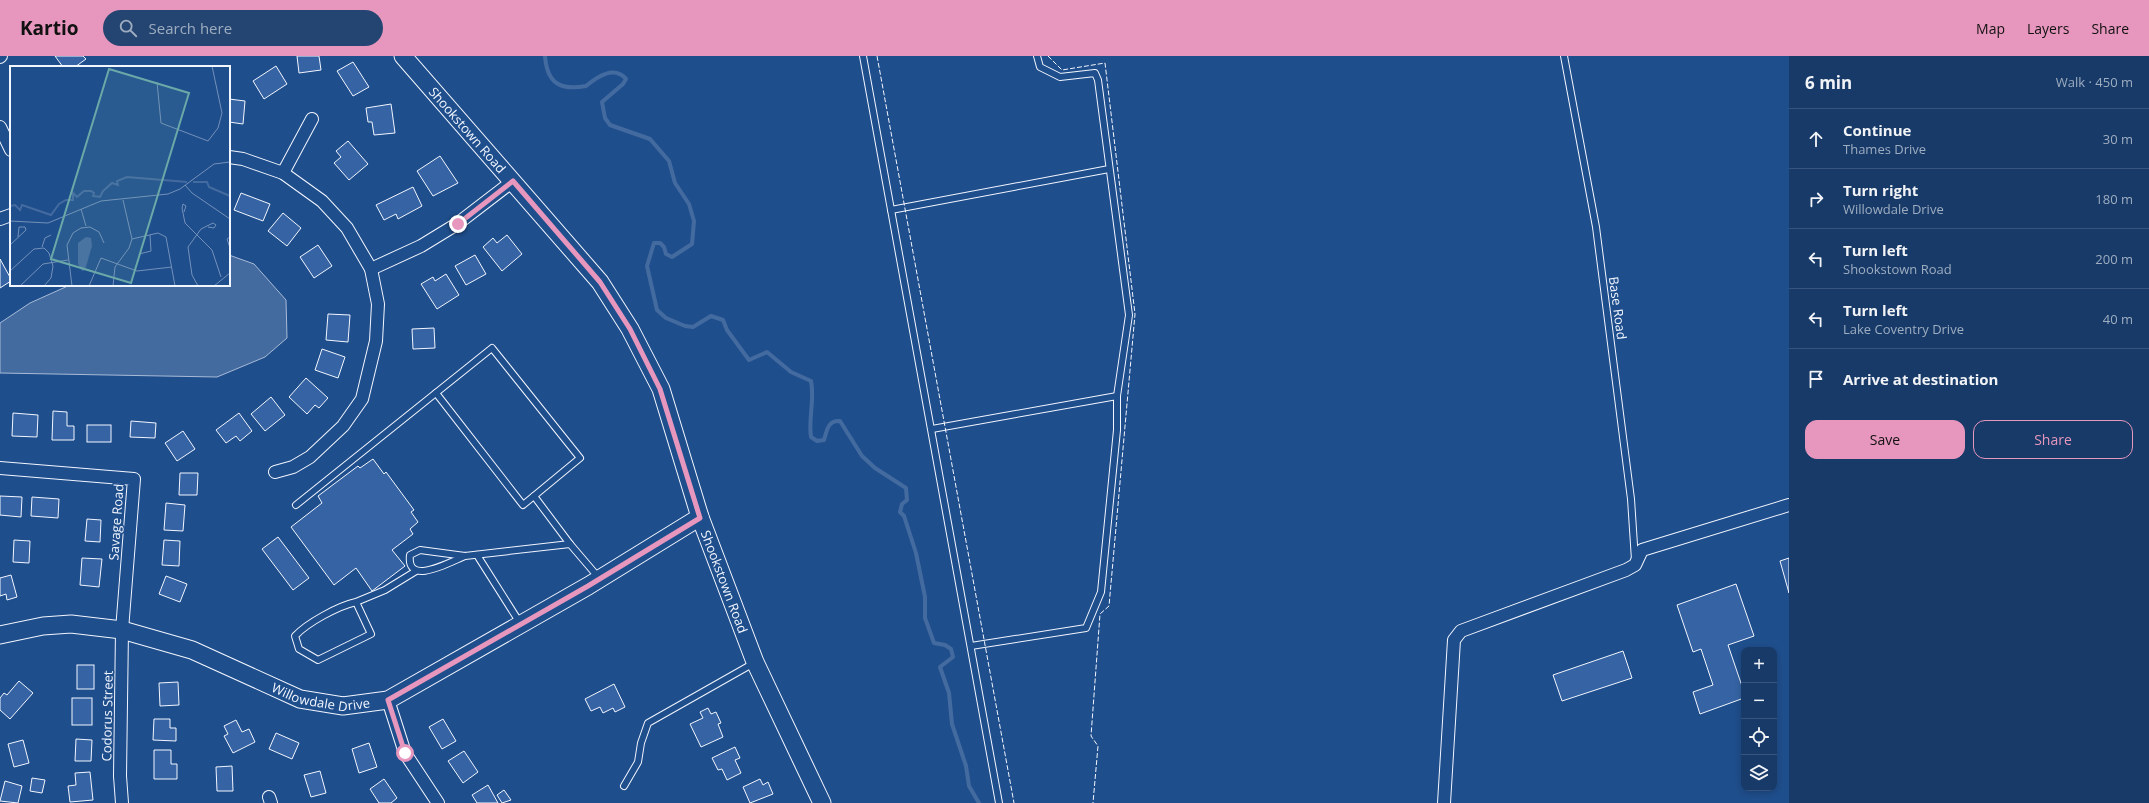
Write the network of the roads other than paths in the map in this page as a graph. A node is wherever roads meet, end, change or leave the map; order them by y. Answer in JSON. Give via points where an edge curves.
{"nodes":[{"id":1,"x":403,"y":56,"type":"edge"},
{"id":2,"x":863,"y":56,"type":"edge"},
{"id":3,"x":1038,"y":56,"type":"edge"},
{"id":4,"x":1564,"y":56,"type":"edge"},
{"id":5,"x":312,"y":119,"type":"dead end"},
{"id":6,"x":0,"y":127,"type":"edge"},
{"id":7,"x":10,"y":148,"type":"edge"},
{"id":8,"x":230,"y":157,"type":"edge"},
{"id":9,"x":1109,"y":169,"type":"junction"},
{"id":10,"x":283,"y":173,"type":"junction"},
{"id":11,"x":513,"y":181,"type":"junction"},
{"id":12,"x":891,"y":210,"type":"junction"},
{"id":13,"x":10,"y":215,"type":"edge"},
{"id":14,"x":0,"y":220,"type":"edge"},
{"id":15,"x":371,"y":269,"type":"junction"},
{"id":16,"x":436,"y":393,"type":"junction"},
{"id":17,"x":1117,"y":396,"type":"junction"},
{"id":18,"x":932,"y":429,"type":"junction"},
{"id":19,"x":0,"y":468,"type":"edge"},
{"id":20,"x":274,"y":472,"type":"dead end"},
{"id":21,"x":534,"y":496,"type":"junction"},
{"id":22,"x":1789,"y":504,"type":"edge"},
{"id":23,"x":296,"y":505,"type":"dead end"},
{"id":24,"x":700,"y":518,"type":"junction"},
{"id":25,"x":570,"y":544,"type":"junction"},
{"id":26,"x":477,"y":555,"type":"junction"},
{"id":27,"x":464,"y":556,"type":"junction"},
{"id":28,"x":1635,"y":565,"type":"junction"},
{"id":29,"x":416,"y":571,"type":"junction"},
{"id":30,"x":600,"y":579,"type":"junction"},
{"id":31,"x":356,"y":602,"type":"junction"},
{"id":32,"x":521,"y":624,"type":"junction"},
{"id":33,"x":122,"y":630,"type":"junction"},
{"id":34,"x":0,"y":635,"type":"edge"},
{"id":35,"x":971,"y":646,"type":"junction"},
{"id":36,"x":755,"y":662,"type":"junction"},
{"id":37,"x":388,"y":700,"type":"junction"},
{"id":38,"x":624,"y":786,"type":"dead end"},
{"id":39,"x":122,"y":803,"type":"edge"},
{"id":40,"x":438,"y":803,"type":"edge"},
{"id":41,"x":822,"y":803,"type":"edge"},
{"id":42,"x":999,"y":803,"type":"edge"},
{"id":43,"x":1444,"y":803,"type":"edge"}],
"edges":[{"from":1,"to":11,"type":"street","name":"Shookstown Road"},
{"from":2,"to":12,"type":"lane"},
{"from":3,"to":9,"type":"lane","via":[[1040,67],[1060,77],[1095,73]]},
{"from":4,"to":28,"type":"lane","name":"Base Road","via":[[1596,227],[1631,499]]},
{"from":5,"to":10,"type":"street"},
{"from":6,"to":7,"type":"street"},
{"from":8,"to":10,"type":"street"},
{"from":9,"to":12,"type":"lane"},
{"from":9,"to":17,"type":"lane","via":[[1129,315]]},
{"from":10,"to":15,"type":"street","via":[[322,201],[342,222]]},
{"from":11,"to":15,"type":"street","via":[[458,224],[422,246]]},
{"from":11,"to":24,"type":"street","name":"Shookstown Road","via":[[600,282],[630,329],[660,389]]},
{"from":12,"to":18,"type":"lane"},
{"from":13,"to":14,"type":"street"},
{"from":15,"to":20,"type":"street","via":[[378,304],[376,341],[362,399],[342,426],[310,457],[293,467]]},
{"from":16,"to":21,"type":"lane","via":[[523,505]]},
{"from":16,"to":21,"type":"lane","via":[[492,348],[580,458]]},
{"from":16,"to":23,"type":"lane"},
{"from":17,"to":18,"type":"lane"},
{"from":17,"to":35,"type":"lane","via":[[1117,430],[1101,592],[1086,628]]},
{"from":18,"to":35,"type":"lane"},
{"from":19,"to":33,"type":"street","name":"Savage Road","via":[[134,479]]},
{"from":21,"to":25,"type":"lane"},
{"from":22,"to":28,"type":"street","via":[[1642,550]]},
{"from":24,"to":30,"type":"street","name":"Willowdale Drive"},
{"from":24,"to":36,"type":"street","name":"Shookstown Road"},
{"from":25,"to":26,"type":"lane"},
{"from":25,"to":30,"type":"lane"},
{"from":26,"to":27,"type":"lane"},
{"from":26,"to":32,"type":"lane"},
{"from":27,"to":29,"type":"lane","via":[[432,569]]},
{"from":27,"to":29,"type":"lane","via":[[414,552],[410,555],[409,563]]},
{"from":28,"to":43,"type":"street","via":[[1461,631],[1454,640]]},
{"from":29,"to":31,"type":"lane","via":[[385,590]]},
{"from":30,"to":32,"type":"street","name":"Willowdale Drive"},
{"from":31,"to":31,"type":"lane","via":[[371,634],[318,660],[299,650],[295,636],[300,630],[345,605]]},
{"from":32,"to":37,"type":"street","name":"Willowdale Drive"},
{"from":33,"to":34,"type":"street","name":"Willowdale Drive","via":[[64,624]]},
{"from":33,"to":37,"type":"street","name":"Willowdale Drive","via":[[192,650],[300,699],[342,706]]},
{"from":33,"to":39,"type":"street","name":"Codorus Street"},
{"from":35,"to":42,"type":"lane"},
{"from":36,"to":38,"type":"lane","via":[[648,723],[638,762]]},
{"from":36,"to":41,"type":"street","name":"Shookstown Road"},
{"from":37,"to":40,"type":"street","via":[[405,753]]}]}
